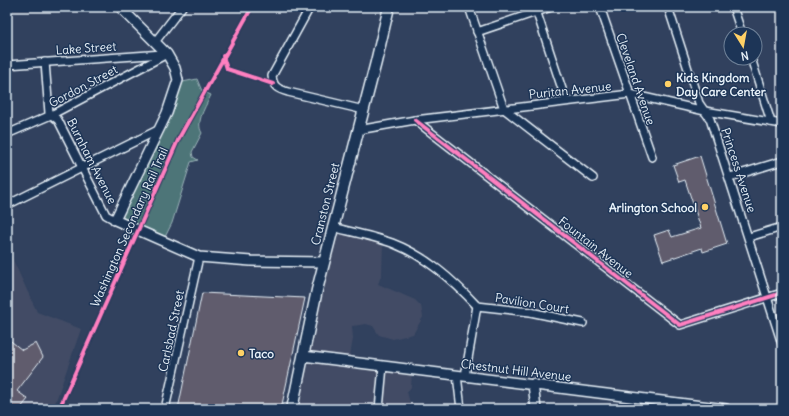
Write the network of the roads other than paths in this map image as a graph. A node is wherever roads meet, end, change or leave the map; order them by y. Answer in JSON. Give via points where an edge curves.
{"nodes":[{"id":1,"x":120,"y":7,"type":"edge"},
{"id":2,"x":182,"y":7,"type":"edge"},
{"id":3,"x":310,"y":7,"type":"edge"},
{"id":4,"x":389,"y":7,"type":"edge"},
{"id":5,"x":469,"y":7,"type":"edge"},
{"id":6,"x":551,"y":7,"type":"edge"},
{"id":7,"x":600,"y":7,"type":"edge"},
{"id":8,"x":668,"y":7,"type":"edge"},
{"id":9,"x":733,"y":7,"type":"edge"},
{"id":10,"x":536,"y":9,"type":"edge"},
{"id":11,"x":739,"y":26,"type":"edge"},
{"id":12,"x":478,"y":32,"type":"junction"},
{"id":13,"x":155,"y":42,"type":"junction"},
{"id":14,"x":167,"y":54,"type":"junction"},
{"id":15,"x":45,"y":62,"type":"junction"},
{"id":16,"x":7,"y":65,"type":"edge"},
{"id":17,"x":754,"y":66,"type":"edge"},
{"id":18,"x":630,"y":94,"type":"junction"},
{"id":19,"x":566,"y":101,"type":"junction"},
{"id":20,"x":504,"y":109,"type":"junction"},
{"id":21,"x":364,"y":110,"type":"junction"},
{"id":22,"x":705,"y":111,"type":"junction"},
{"id":23,"x":52,"y":115,"type":"junction"},
{"id":24,"x":415,"y":120,"type":"junction"},
{"id":25,"x":771,"y":122,"type":"junction"},
{"id":26,"x":782,"y":124,"type":"edge"},
{"id":27,"x":7,"y":129,"type":"edge"},
{"id":28,"x":18,"y":129,"type":"junction"},
{"id":29,"x":158,"y":130,"type":"junction"},
{"id":30,"x":358,"y":130,"type":"junction"},
{"id":31,"x":7,"y":134,"type":"edge"},
{"id":32,"x":652,"y":158,"type":"dead end"},
{"id":33,"x":782,"y":161,"type":"edge"},
{"id":34,"x":82,"y":168,"type":"junction"},
{"id":35,"x":730,"y":177,"type":"junction"},
{"id":36,"x":593,"y":178,"type":"dead end"},
{"id":37,"x":7,"y":205,"type":"edge"},
{"id":38,"x":115,"y":220,"type":"junction"},
{"id":39,"x":332,"y":227,"type":"junction"},
{"id":40,"x":782,"y":227,"type":"edge"},
{"id":41,"x":749,"y":237,"type":"junction"},
{"id":42,"x":199,"y":257,"type":"junction"},
{"id":43,"x":324,"y":262,"type":"junction"},
{"id":44,"x":782,"y":293,"type":"edge"},
{"id":45,"x":768,"y":298,"type":"junction"},
{"id":46,"x":477,"y":306,"type":"junction"},
{"id":47,"x":583,"y":323,"type":"dead end"},
{"id":48,"x":782,"y":344,"type":"edge"},
{"id":49,"x":303,"y":356,"type":"junction"},
{"id":50,"x":383,"y":366,"type":"junction"},
{"id":51,"x":461,"y":376,"type":"junction"},
{"id":52,"x":533,"y":384,"type":"junction"},
{"id":53,"x":166,"y":409,"type":"edge"},
{"id":54,"x":292,"y":409,"type":"edge"},
{"id":55,"x":378,"y":409,"type":"edge"},
{"id":56,"x":461,"y":409,"type":"edge"},
{"id":57,"x":536,"y":409,"type":"edge"},
{"id":58,"x":726,"y":409,"type":"edge"}],
"edges":[{"from":1,"to":13,"type":"street"},
{"from":2,"to":13,"type":"street"},
{"from":3,"to":21,"type":"street","via":[[272,76],[273,84],[278,89],[288,92]]},
{"from":4,"to":21,"type":"main road","name":"Cranston Street"},
{"from":5,"to":12,"type":"street"},
{"from":6,"to":10,"type":"street"},
{"from":7,"to":18,"type":"street","name":"Cleveland Avenue"},
{"from":8,"to":22,"type":"street","name":"Princess Avenue","via":[[699,103]]},
{"from":9,"to":11,"type":"street"},
{"from":10,"to":12,"type":"street"},
{"from":10,"to":19,"type":"street"},
{"from":12,"to":20,"type":"street"},
{"from":13,"to":14,"type":"street"},
{"from":14,"to":15,"type":"street","name":"Lake Street"},
{"from":14,"to":23,"type":"street","name":"Gordon Street"},
{"from":14,"to":29,"type":"street","via":[[178,80],[167,113]]},
{"from":15,"to":16,"type":"street","name":"Lake Street"},
{"from":15,"to":23,"type":"street","name":"Burnham Avenue","via":[[49,113]]},
{"from":17,"to":25,"type":"street"},
{"from":18,"to":19,"type":"street","name":"Puritan Avenue"},
{"from":18,"to":22,"type":"street","name":"Puritan Avenue"},
{"from":18,"to":32,"type":"street","name":"Cleveland Avenue"},
{"from":19,"to":20,"type":"street","name":"Puritan Avenue"},
{"from":20,"to":24,"type":"street","name":"Puritan Avenue"},
{"from":20,"to":36,"type":"street"},
{"from":21,"to":30,"type":"main road","name":"Cranston Street"},
{"from":22,"to":25,"type":"street","name":"Puritan Avenue"},
{"from":22,"to":35,"type":"street","name":"Princess Avenue"},
{"from":23,"to":28,"type":"street","name":"Gordon Street"},
{"from":23,"to":34,"type":"street","name":"Burnham Avenue","via":[[58,120]]},
{"from":24,"to":30,"type":"street","name":"Puritan Avenue"},
{"from":24,"to":45,"type":"street","name":"Fountain Avenue","via":[[680,325]]},
{"from":25,"to":26,"type":"street","name":"Puritan Avenue"},
{"from":27,"to":28,"type":"street"},
{"from":28,"to":31,"type":"street","name":"Gordon Street"},
{"from":29,"to":34,"type":"street"},
{"from":29,"to":38,"type":"street"},
{"from":30,"to":39,"type":"main road","name":"Cranston Street"},
{"from":33,"to":35,"type":"street"},
{"from":34,"to":37,"type":"street"},
{"from":34,"to":38,"type":"street","name":"Burnham Avenue","via":[[106,215]]},
{"from":35,"to":41,"type":"street","name":"Princess Avenue"},
{"from":38,"to":42,"type":"street","name":"Burnham Avenue"},
{"from":39,"to":43,"type":"main road","name":"Cranston Street"},
{"from":39,"to":46,"type":"street","via":[[391,243],[417,255],[455,283]]},
{"from":40,"to":41,"type":"street"},
{"from":41,"to":45,"type":"street","name":"Princess Avenue"},
{"from":42,"to":43,"type":"street","name":"Burnham Avenue"},
{"from":42,"to":53,"type":"street","name":"Carlsbad Street"},
{"from":43,"to":49,"type":"main road","name":"Cranston Street"},
{"from":44,"to":45,"type":"street","name":"Fountain Avenue"},
{"from":45,"to":48,"type":"street","name":"Princess Avenue"},
{"from":46,"to":47,"type":"street","name":"Pavilion Court","via":[[530,312]]},
{"from":46,"to":51,"type":"street"},
{"from":49,"to":50,"type":"street","name":"Chestnut Hill Avenue"},
{"from":49,"to":54,"type":"main road","name":"Cranston Street"},
{"from":50,"to":51,"type":"street","name":"Chestnut Hill Avenue"},
{"from":50,"to":55,"type":"street"},
{"from":51,"to":52,"type":"street","name":"Chestnut Hill Avenue"},
{"from":51,"to":56,"type":"street"},
{"from":52,"to":57,"type":"street"},
{"from":52,"to":58,"type":"street","name":"Chestnut Hill Avenue"}]}
